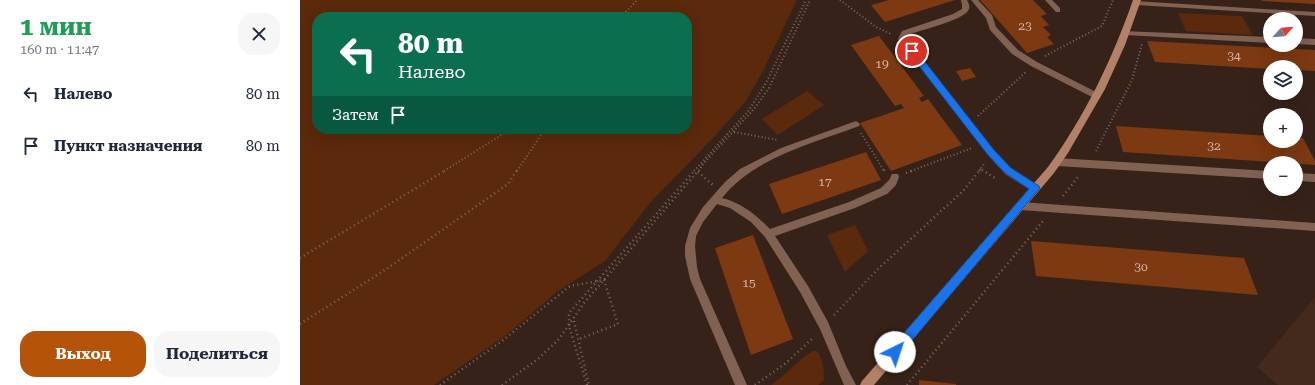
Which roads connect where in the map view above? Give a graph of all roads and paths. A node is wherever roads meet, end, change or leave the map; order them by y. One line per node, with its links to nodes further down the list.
1 (637, 0): 11 (path)
2 (806, 0): 40 (path)
3 (810, 0): 22 (path)
4 (840, 0): 14 (path)
5 (964, 0): 14 (lane)
6 (974, 0): 18 (lane)
7 (1048, 0): 10 (lane)
8 (1113, 0): 18 (path)
9 (1136, 1): 12 (lane); 13 (street)
10 (1058, 10)
11 (626, 12)
12 (1315, 14)
13 (1125, 33): 15 (lane); 19 (street)
14 (902, 39): 21 (lane)
15 (1263, 40)
16 (1303, 41): 17 (lane)
17 (1315, 42)
18 (1034, 64): 19 (lane); 21 (path)
19 (1096, 96): 28 (street)
20 (856, 124): 32 (path); 34 (lane)
21 (969, 125): 26 (lane)
22 (733, 132): 25 (path); 39 (path)
23 (503, 134): 38 (path)
24 (542, 134): 42 (path)
25 (780, 140)
26 (984, 144): 27 (lane); 32 (path)
27 (991, 153): 33 (lane); 44 (path)
28 (1057, 162): 29 (lane); 33 (street)
29 (1263, 175)
30 (1303, 177): 31 (lane)
31 (1315, 178)
32 (894, 180): 37 (lane)
33 (1035, 188): 35 (street)
34 (715, 200): 37 (lane); 49 (lane)
35 (1020, 206): 36 (lane); 52 (street)
36 (1315, 227)
37 (768, 234): 44 (lane)
38 (300, 258)
39 (604, 280): 40 (path); 41 (path); 45 (path)
40 (595, 282): 43 (path); 46 (path)
41 (574, 320): 43 (path); 45 (path)
42 (300, 324)
43 (569, 326): 47 (path); 48 (path)
44 (824, 326): 50 (path); 51 (lane)
45 (579, 339): 48 (path)
46 (440, 385)
47 (502, 385)
48 (588, 385)
49 (741, 385)
50 (754, 385)
51 (850, 385)
52 (866, 385)

